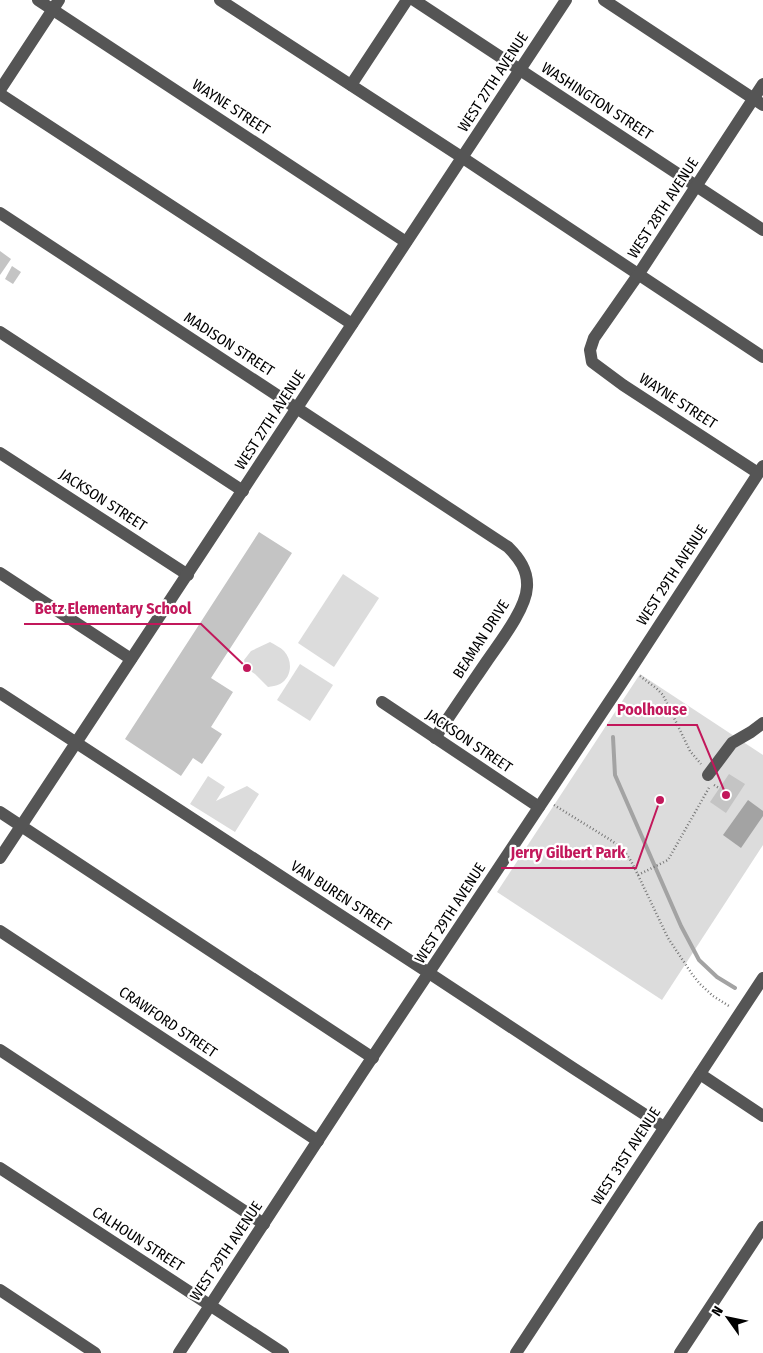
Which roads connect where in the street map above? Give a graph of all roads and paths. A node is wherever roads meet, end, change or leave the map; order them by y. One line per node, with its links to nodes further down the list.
1 (38, 0): 7 (street, WAYNE STREET)
2 (220, 0): 10 (street)
3 (407, 0): 10 (street)
4 (414, 0): 8 (street, WASHINGTON STREET)
5 (566, 0): 8 (street, WEST 27TH AVENUE)
6 (604, 0): 12 (street)
7 (56, 5): 11 (street); 17 (street, WAYNE STREET)
8 (520, 70): 13 (street, WEST 27TH AVENUE); 14 (street, WASHINGTON STREET)
9 (763, 84): 12 (street, WEST 28TH AVENUE)
10 (351, 85): 13 (street)
11 (0, 92): 19 (street)
12 (758, 102): 14 (street, WEST 28TH AVENUE)
13 (463, 158): 17 (street, WEST 27TH AVENUE); 18 (street)
14 (696, 186): 16 (street, WASHINGTON STREET); 18 (street, WEST 28TH AVENUE)
15 (0, 213): 23 (street, MADISON STREET)
16 (763, 230)
17 (406, 242): 19 (street, WEST 27TH AVENUE)
18 (638, 275): 21 (street, WEST 28TH AVENUE); 22 (street)
19 (352, 324): 23 (street, WEST 27TH AVENUE)
20 (0, 332): 26 (street)
21 (590, 350): 25 (street, WAYNE STREET)
22 (763, 357)
23 (298, 408): 26 (street, WEST 27TH AVENUE); 27 (street, MADISON STREET)
24 (0, 452): 29 (street, JACKSON STREET)
25 (761, 469): 39 (street, WEST 29TH AVENUE)
26 (243, 491): 29 (street, WEST 27TH AVENUE)
27 (465, 518): 35 (street, BEAMAN DRIVE)
28 (0, 573): 30 (street)
29 (188, 575): 30 (street, WEST 27TH AVENUE)
30 (131, 659): 36 (street, WEST 27TH AVENUE)
31 (637, 674): 37 (path)
32 (0, 693): 36 (street, VAN BUREN STREET)
33 (382, 702): 35 (street, JACKSON STREET)
34 (763, 723): 37 (street)
35 (435, 738): 39 (street, JACKSON STREET)
36 (76, 743): 41 (street, WEST 27TH AVENUE); 45 (street, VAN BUREN STREET)
37 (708, 775)
38 (704, 796): 43 (path)
39 (542, 803): 43 (path); 45 (street, WEST 29TH AVENUE)
40 (0, 812): 41 (street)
41 (21, 826): 42 (street, WEST 27TH AVENUE); 49 (street)
42 (0, 858)
43 (640, 874): 47 (path)
44 (0, 931): 53 (street, CRAWFORD STREET)
45 (429, 973): 49 (street, WEST 29TH AVENUE); 52 (street, VAN BUREN STREET)
46 (763, 978): 50 (street, WEST 31ST AVENUE)
47 (729, 1006)
48 (0, 1050): 55 (street)
49 (373, 1058): 53 (street, WEST 29TH AVENUE)
50 (700, 1074): 51 (street); 52 (street, WEST 31ST AVENUE)
51 (763, 1116)
52 (664, 1127): 62 (street, WEST 31ST AVENUE)
53 (318, 1141): 55 (street, WEST 29TH AVENUE)
54 (0, 1168): 58 (street, CALHOUN STREET)
55 (264, 1224): 58 (street, WEST 29TH AVENUE)
56 (763, 1227): 63 (street)
57 (0, 1290): 59 (street)
58 (210, 1305): 60 (street, WEST 29TH AVENUE); 61 (street, CALHOUN STREET)
59 (95, 1353)
60 (179, 1353)
61 (282, 1353)
62 (516, 1353)
63 (680, 1353)

